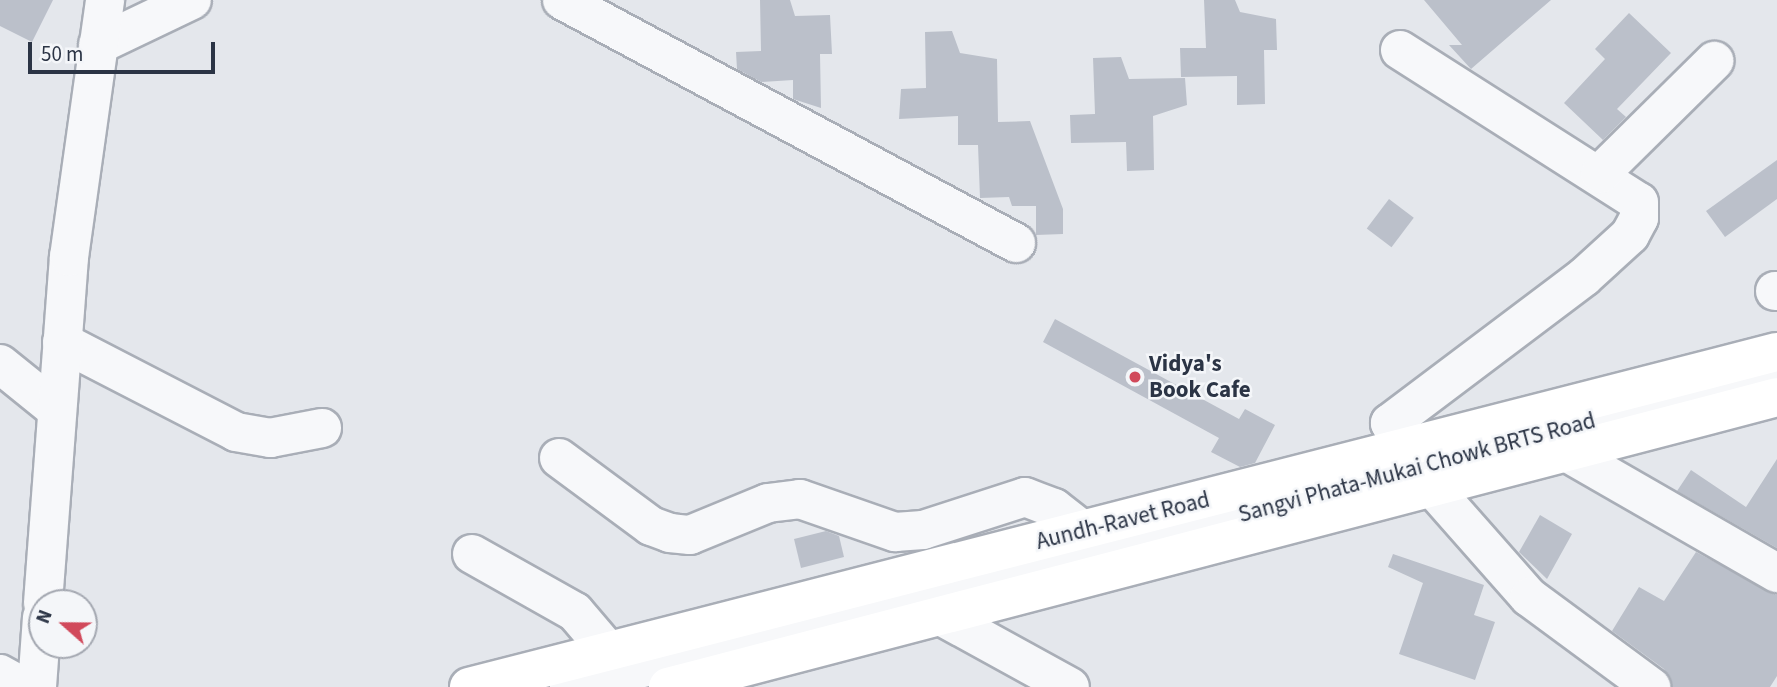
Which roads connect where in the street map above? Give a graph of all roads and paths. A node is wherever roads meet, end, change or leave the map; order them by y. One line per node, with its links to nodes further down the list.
1 (105, 0): 4 (street)
2 (192, 0): 4 (street)
3 (562, 0): 8 (street)
4 (98, 44): 9 (street)
5 (1400, 50): 7 (street)
6 (1714, 61): 7 (street)
7 (1600, 174): 18 (street)
8 (1016, 243)
9 (62, 342): 14 (street); 15 (street)
10 (1777, 352): 18 (main road, Aundh-Ravet Road)
11 (0, 364): 14 (street)
12 (1777, 374): 18 (street, Sangvi Phata-Mukai Chowk BRTS Road)
13 (1777, 397): 16 (main road, Aundh-Ravet Road)
14 (57, 410): 22 (street)
15 (322, 428)
16 (1568, 453): 18 (main road, Aundh-Ravet Road); 21 (street)
17 (559, 458): 19 (street)
18 (1417, 469): 19 (main road, Aundh-Ravet Road); 23 (main road, Aundh-Ravet Road); 30 (street, Sangvi Phata-Mukai Chowk BRTS Road); 33 (street)
19 (1083, 531): 24 (main road, Aundh-Ravet Road)
20 (472, 554): 24 (street)
21 (1777, 573)
22 (44, 589)
23 (941, 616): 31 (main road, Aundh-Ravet Road); 32 (street)
24 (609, 652): 29 (main road, Aundh-Ravet Road)
25 (39, 659): 28 (street)
26 (0, 674): 27 (street)
27 (23, 687)
28 (37, 687)
29 (469, 687)
30 (569, 687)
31 (668, 687)
32 (1070, 687)
33 (1651, 687)

